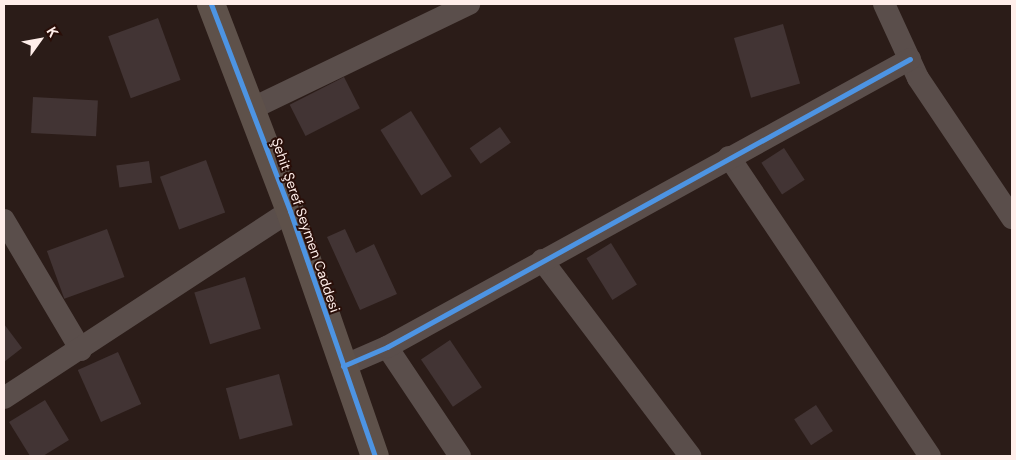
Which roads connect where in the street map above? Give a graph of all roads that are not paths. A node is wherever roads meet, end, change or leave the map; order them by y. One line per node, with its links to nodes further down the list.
1 (211, 4): 5 (street, Şehit Şeref Seymen Caddesi)
2 (469, 4): 5 (street)
3 (884, 4): 4 (street)
4 (910, 59): 6 (street); 8 (street)
5 (253, 108): 7 (street, Şehit Şeref Seymen Caddesi)
6 (729, 157): 10 (street); 18 (street)
7 (290, 212): 12 (street); 13 (street, Şehit Şeref Seymen Caddesi)
8 (1012, 218)
9 (4, 220): 12 (street)
10 (542, 260): 11 (street); 17 (street)
11 (387, 347): 13 (street); 16 (street)
12 (81, 350): 14 (street)
13 (343, 366): 15 (street, Şehit Şeref Seymen Caddesi)
14 (4, 398)
15 (375, 456)
16 (460, 456)
17 (690, 456)
18 (930, 456)

